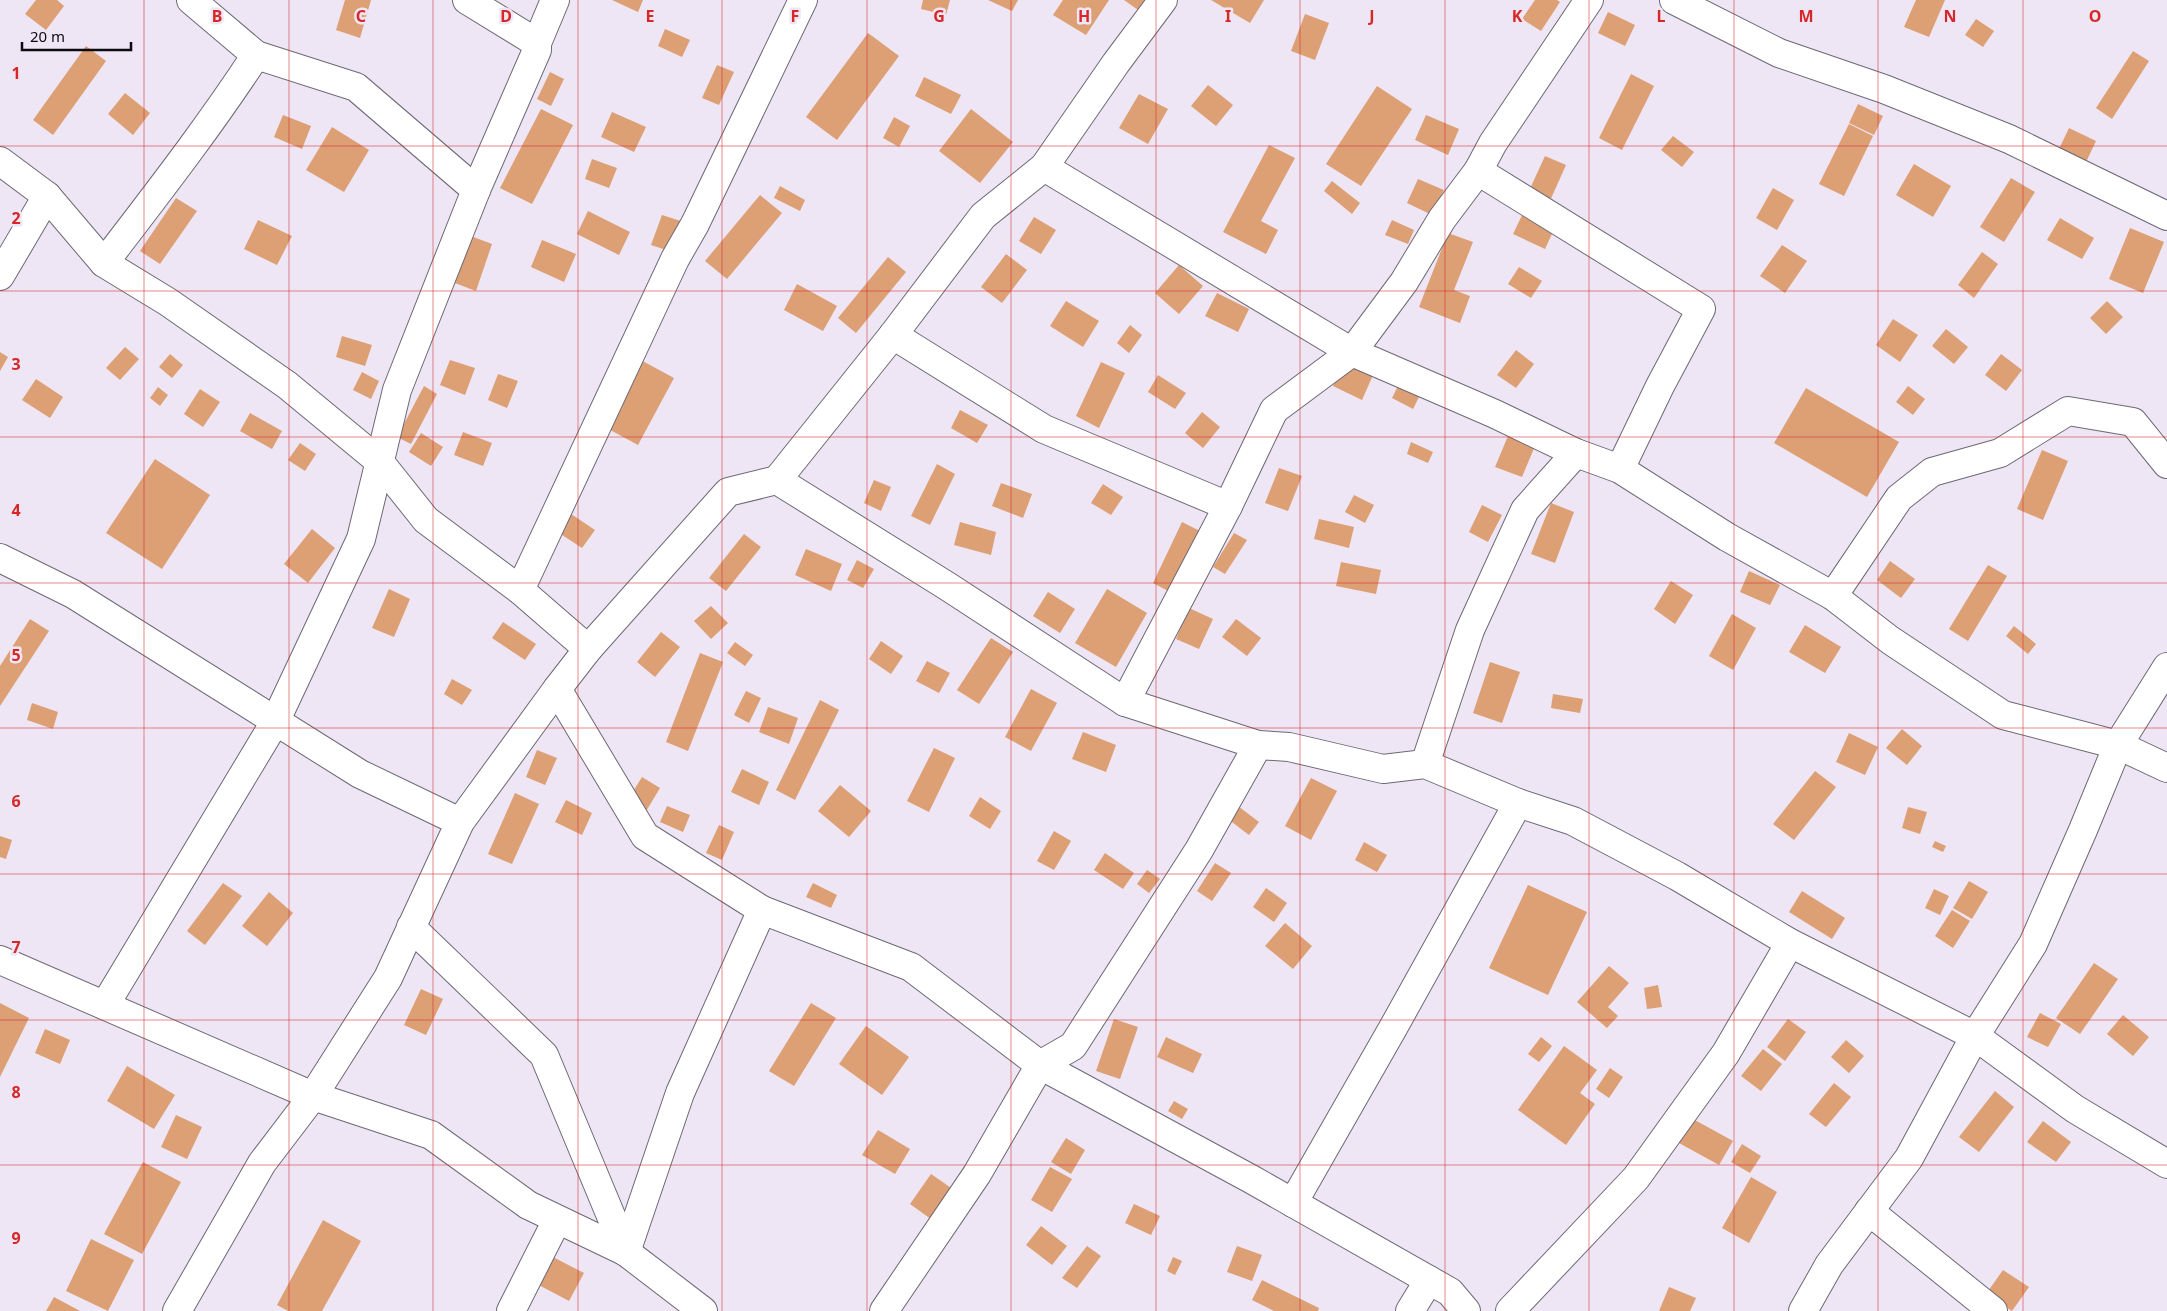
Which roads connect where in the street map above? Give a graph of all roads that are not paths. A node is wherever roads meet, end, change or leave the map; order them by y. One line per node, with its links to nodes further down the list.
1 (191, 0): 9 (street)
2 (467, 0): 8 (street)
3 (555, 0): 8 (street)
4 (803, 0): 27 (street)
5 (1163, 0): 11 (street)
6 (1589, 0): 12 (street)
7 (1674, 0): 15 (street)
8 (537, 43): 13 (street)
9 (256, 55): 13 (street); 16 (street)
10 (0, 161): 14 (street)
11 (1044, 168): 18 (street); 19 (street)
12 (1478, 171): 19 (street); 23 (street)
13 (476, 190): 21 (street)
14 (47, 196): 16 (street); 17 (street)
15 (2167, 216)
16 (104, 263): 21 (street)
17 (0, 276)
18 (893, 335): 24 (street); 25 (street)
19 (1352, 352): 20 (street); 25 (street)
20 (1576, 453): 23 (street); 36 (street)
21 (379, 461): 27 (street); 33 (street)
22 (2167, 464): 28 (street)
23 (1620, 469): 28 (street)
24 (777, 480): 29 (street); 32 (street)
25 (1228, 506): 32 (street)
26 (0, 558): 33 (street)
27 (520, 590): 29 (street)
28 (1833, 596): 34 (street)
29 (588, 649): 31 (street)
30 (2167, 666): 34 (street)
31 (557, 689): 39 (street); 40 (street)
32 (1126, 702): 35 (street)
33 (275, 722): 39 (street); 44 (street)
34 (2118, 744): 37 (street); 45 (street)
35 (1258, 745): 36 (street); 46 (street)
36 (1425, 764): 38 (street)
37 (2167, 768)
38 (1518, 803): 42 (street); 49 (street)
39 (460, 822): 41 (street)
40 (762, 910): 46 (street); 52 (street)
41 (412, 928): 47 (street); 52 (street)
42 (1790, 943): 45 (street); 60 (street)
43 (0, 960): 44 (street)
44 (104, 1005): 47 (street)
45 (1975, 1036): 48 (street); 50 (street)
46 (1040, 1065): 49 (street); 57 (street)
47 (313, 1096): 51 (street); 54 (street)
48 (2167, 1164)
49 (1293, 1203): 53 (street)
50 (1869, 1211): 61 (street); 62 (street)
51 (557, 1220): 52 (street); 55 (street)
52 (626, 1252): 56 (street)
53 (1429, 1280): 58 (street); 59 (street)
54 (177, 1311)
55 (510, 1311)
56 (703, 1311)
57 (884, 1311)
58 (1410, 1311)
59 (1466, 1311)
60 (1510, 1311)
61 (1803, 1311)
62 (1993, 1311)

